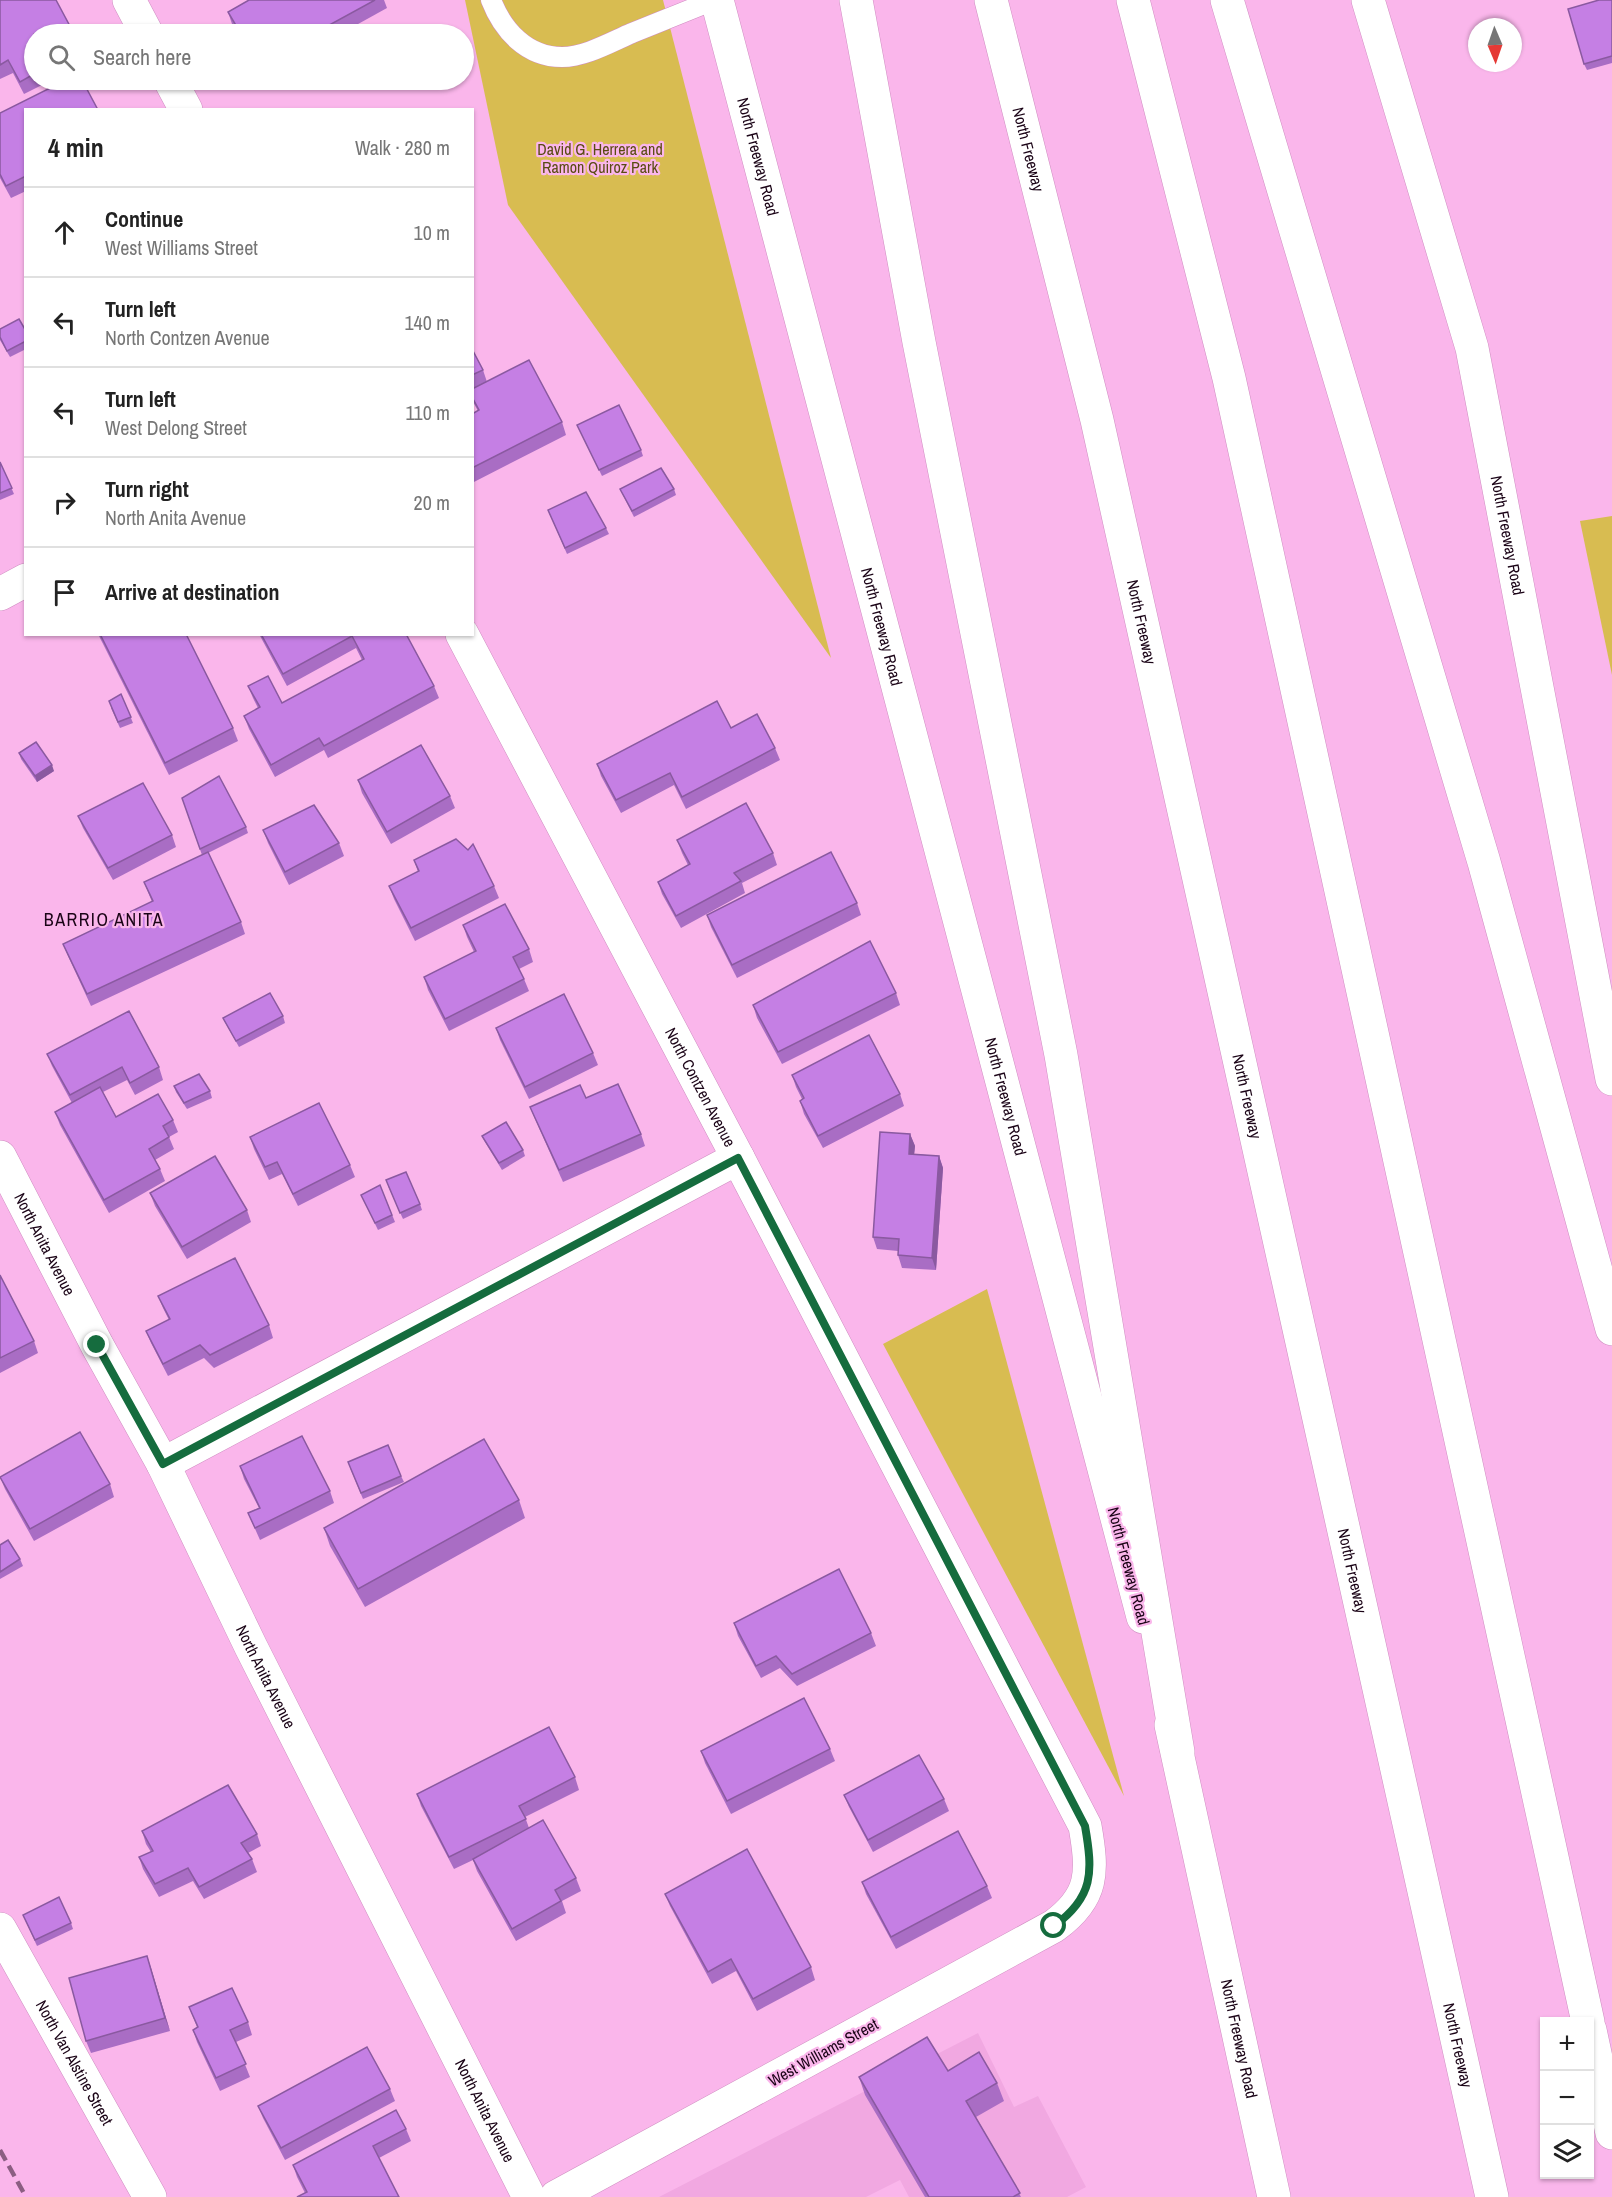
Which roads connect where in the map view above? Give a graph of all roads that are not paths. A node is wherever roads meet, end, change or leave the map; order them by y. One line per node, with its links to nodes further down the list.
1 (129, 0): 9 (main road)
2 (491, 0): 3 (lane)
3 (715, 0): 20 (main road, North Freeway Road)
4 (856, 0): 20 (main road)
5 (991, 0): 32 (main road, North Freeway)
6 (1133, 0): 23 (main road)
7 (1227, 0): 18 (main road)
8 (1368, 0): 15 (main road, North Freeway Road)
9 (142, 24)
10 (175, 90): 11 (main road)
11 (185, 108)
12 (24, 581): 13 (main road)
13 (0, 594)
14 (463, 636): 17 (main road, North Contzen Avenue)
15 (1612, 1079)
16 (0, 1157): 19 (main road, North Anita Avenue)
17 (738, 1158): 19 (main road); 21 (main road, North Contzen Avenue)
18 (1612, 1329)
19 (163, 1464): 28 (main road, North Anita Avenue)
20 (1178, 1752): 25 (main road, North Freeway Road)
21 (1082, 1898): 29 (main road, West Williams Street)
22 (0, 1929): 27 (main road, North Van Alstine Street)
23 (1587, 2017)
24 (1594, 2049): 26 (main road)
25 (1260, 2130): 30 (main road); 31 (main road, North Freeway Road)
26 (1612, 2133)
27 (150, 2197)
28 (529, 2197)
29 (556, 2197)
30 (1255, 2197)
31 (1274, 2197)
32 (1491, 2197)

